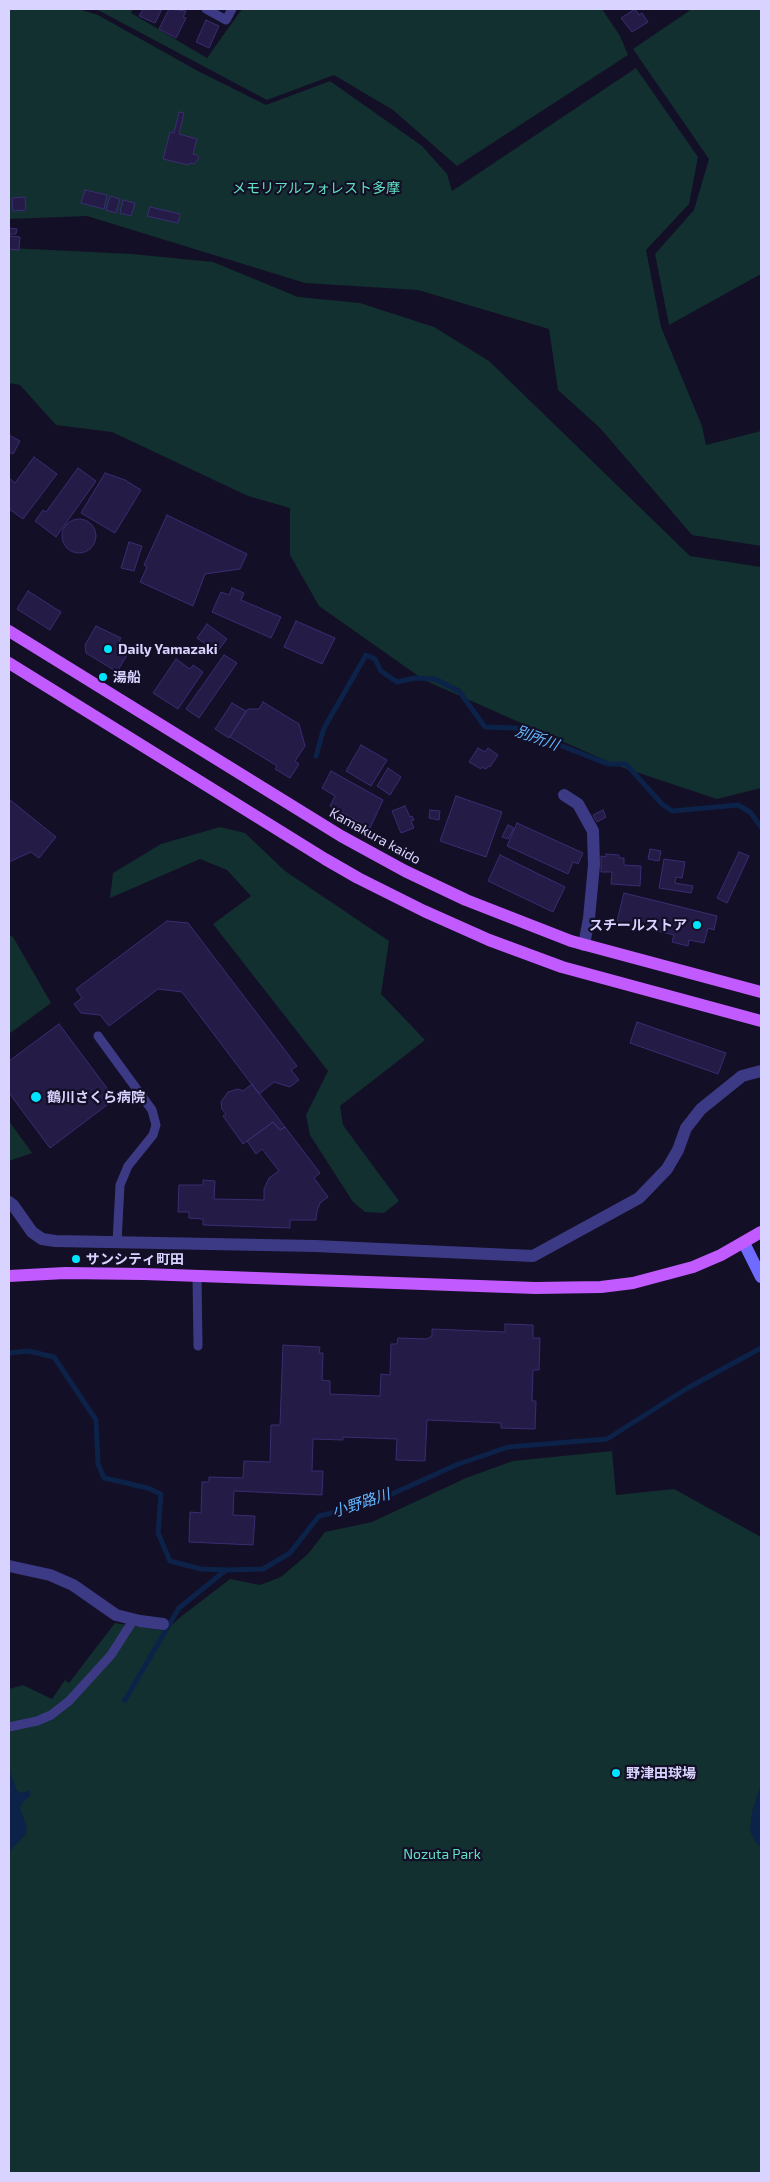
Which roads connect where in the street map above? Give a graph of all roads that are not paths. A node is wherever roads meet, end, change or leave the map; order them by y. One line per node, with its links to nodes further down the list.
1 (206, 9): 2 (lane)
2 (232, 9)
3 (9, 631): 6 (main road, Kamakura kaido)
4 (9, 663): 8 (main road)
5 (564, 796): 6 (street)
6 (584, 945): 7 (main road, Kamakura kaido)
7 (761, 992)
8 (761, 1021)
9 (98, 1036): 13 (lane)
10 (761, 1071): 13 (street)
11 (9, 1202): 13 (street)
12 (761, 1232): 14 (main road)
13 (117, 1242)
14 (744, 1243): 16 (main road); 17 (street)
15 (9, 1276): 16 (main road)
16 (197, 1276): 18 (lane)
17 (761, 1277)
18 (198, 1346)
19 (9, 1566): 20 (street)
20 (134, 1620): 21 (street); 22 (lane)
21 (163, 1624)
22 (9, 1727)

